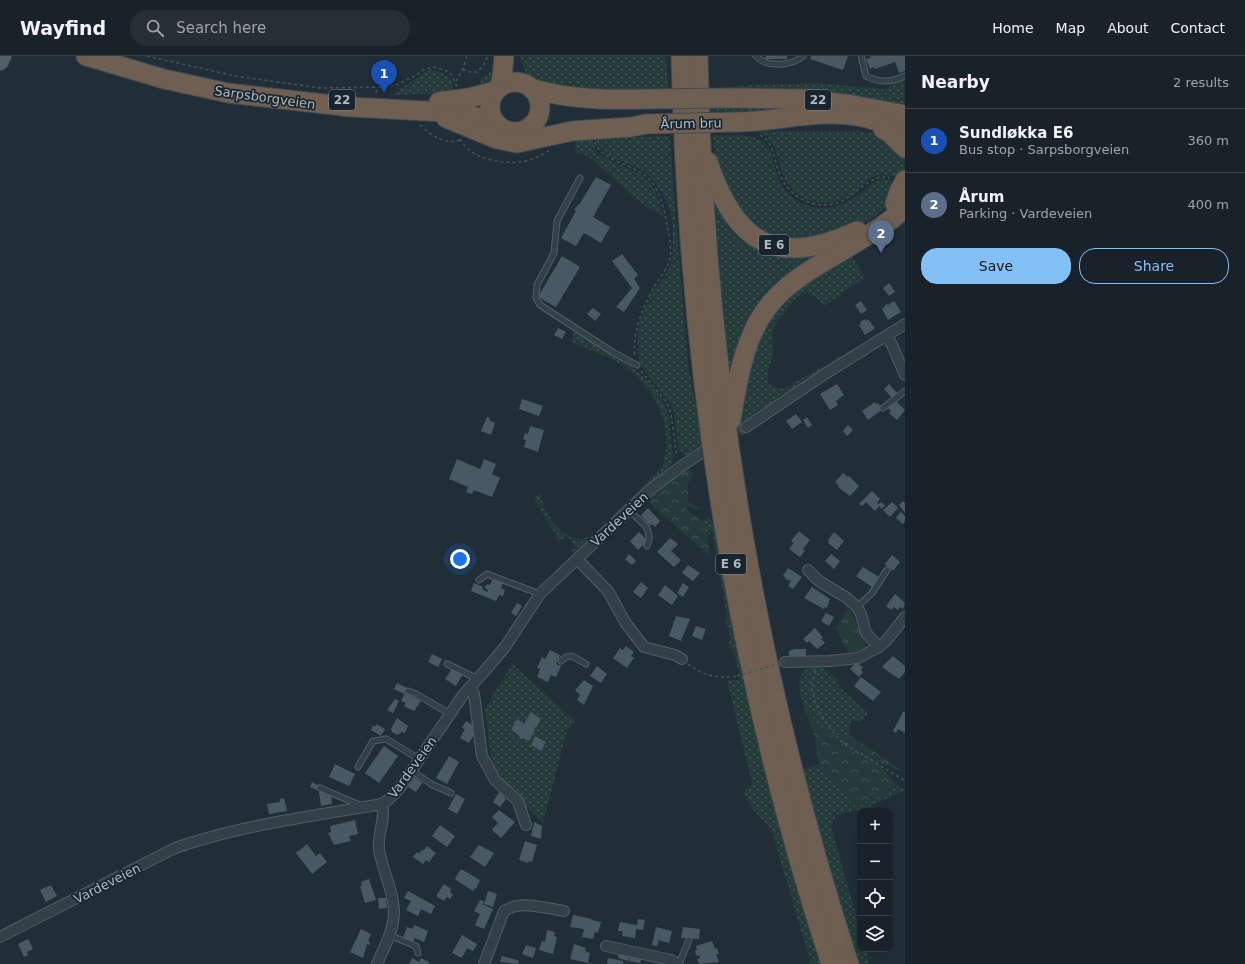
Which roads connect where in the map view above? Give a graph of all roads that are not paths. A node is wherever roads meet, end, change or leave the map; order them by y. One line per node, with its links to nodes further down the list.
1 (3, 56): 12 (main road)
2 (86, 56): 17 (highway, Sarpsborgveien / 22)
3 (113, 56): 16 (highway, Sarpsborgveien / 22)
4 (504, 56): 16 (highway)
5 (514, 56): 14 (highway)
6 (672, 56): 15 (highway, E 6)
7 (681, 56): 15 (highway, E 6)
8 (698, 56): 24 (highway, E 6)
9 (756, 56): 10 (lane)
10 (803, 56)
11 (861, 56): 13 (lane)
12 (0, 62)
13 (905, 76)
14 (528, 86): 16 (highway, 22); 19 (highway, Årum bru / 22, bridge); 22 (highway)
15 (681, 86): 74 (highway, E 6)
16 (498, 89): 20 (highway)
17 (398, 110): 20 (highway, Sarpsborgveien / 22); 21 (highway, 22)
18 (854, 115): 21 (highway, Årum bru / 22, bridge); 23 (highway, 22); 25 (highway)
19 (905, 115)
20 (496, 123): 22 (highway, 22)
21 (646, 124): 22 (highway, 22)
22 (530, 127)
23 (905, 132)
24 (701, 142): 28 (highway, E 6); 36 (highway, E 6)
25 (905, 148)
26 (580, 178): 31 (lane)
27 (899, 179): 28 (highway, E 6)
28 (902, 202): 36 (highway, E 6)
29 (905, 324): 30 (street)
30 (886, 336): 32 (street); 35 (street)
31 (637, 365)
32 (905, 375)
33 (905, 391): 34 (lane)
34 (883, 408)
35 (746, 426)
36 (728, 441): 75 (highway, E 6)
37 (704, 452): 38 (street, Vardeveien)
38 (629, 510): 39 (lane); 40 (street, Vardeveien)
39 (647, 546)
40 (577, 559): 44 (street, Vardeveien); 48 (street)
41 (808, 570): 45 (street)
42 (887, 570): 45 (lane)
43 (479, 580): 44 (lane)
44 (540, 594): 53 (street, Vardeveien)
45 (857, 607): 47 (street)
46 (905, 617): 47 (street)
47 (879, 647): 50 (street)
48 (682, 659)
49 (561, 661): 52 (lane)
50 (785, 662)
51 (447, 664): 53 (lane)
52 (586, 664)
53 (478, 679): 54 (street, Vardeveien)
54 (470, 687): 56 (street, Vardeveien); 64 (street)
55 (408, 692): 56 (lane)
56 (450, 714): 57 (street, Vardeveien)
57 (419, 759): 58 (lane); 59 (street, Vardeveien)
58 (358, 768)
59 (411, 770): 61 (lane); 62 (street, Vardeveien)
60 (320, 788): 63 (lane)
61 (451, 793)
62 (382, 804): 63 (street, Vardeveien); 66 (street)
63 (364, 807): 67 (street, Vardeveien)
64 (526, 824)
65 (564, 911): 72 (street)
66 (389, 935): 70 (lane); 71 (street)
67 (0, 937)
68 (689, 940): 73 (lane)
69 (606, 946): 73 (street)
70 (418, 953)
71 (377, 964)
72 (484, 964)
73 (678, 964)
74 (831, 964)
75 (849, 964)

